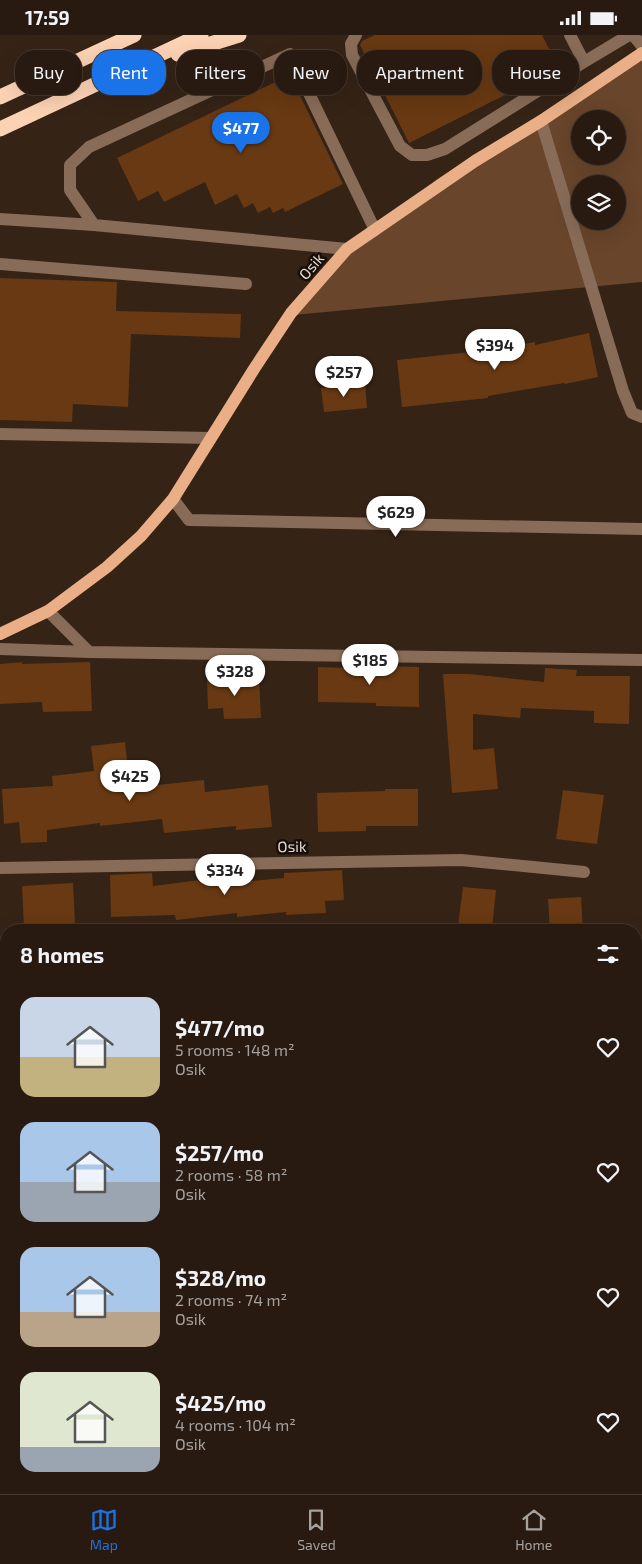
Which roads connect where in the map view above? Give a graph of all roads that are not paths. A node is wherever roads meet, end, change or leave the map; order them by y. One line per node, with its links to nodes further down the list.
1 (134, 35): 8 (highway)
2 (201, 35): 10 (highway)
3 (240, 35): 12 (highway)
4 (356, 35): 13 (street)
5 (570, 35): 13 (street)
6 (629, 35): 13 (street)
7 (634, 35): 9 (street)
8 (121, 39): 15 (highway)
9 (642, 46)
10 (166, 52)
11 (642, 53): 16 (main road, Osik)
12 (166, 58)
13 (584, 62)
14 (92, 86): 17 (highway)
15 (0, 97)
16 (541, 121): 20 (main road, Osik); 24 (street)
17 (0, 129)
18 (0, 219): 19 (street)
19 (94, 225): 20 (street); 21 (street)
20 (375, 230): 21 (main road, Osik)
21 (347, 249): 26 (main road, Osik)
22 (0, 264): 23 (street)
23 (246, 284)
24 (642, 417)
25 (0, 434): 26 (street)
26 (211, 438): 27 (main road, Osik)
27 (173, 499): 28 (street); 29 (main road, Osik)
28 (642, 529)
29 (48, 611): 30 (main road, Osik); 32 (street)
30 (0, 634)
31 (0, 649): 32 (street)
32 (89, 652): 33 (street)
33 (642, 660)
34 (0, 868): 35 (street, Osik)
35 (584, 872)

